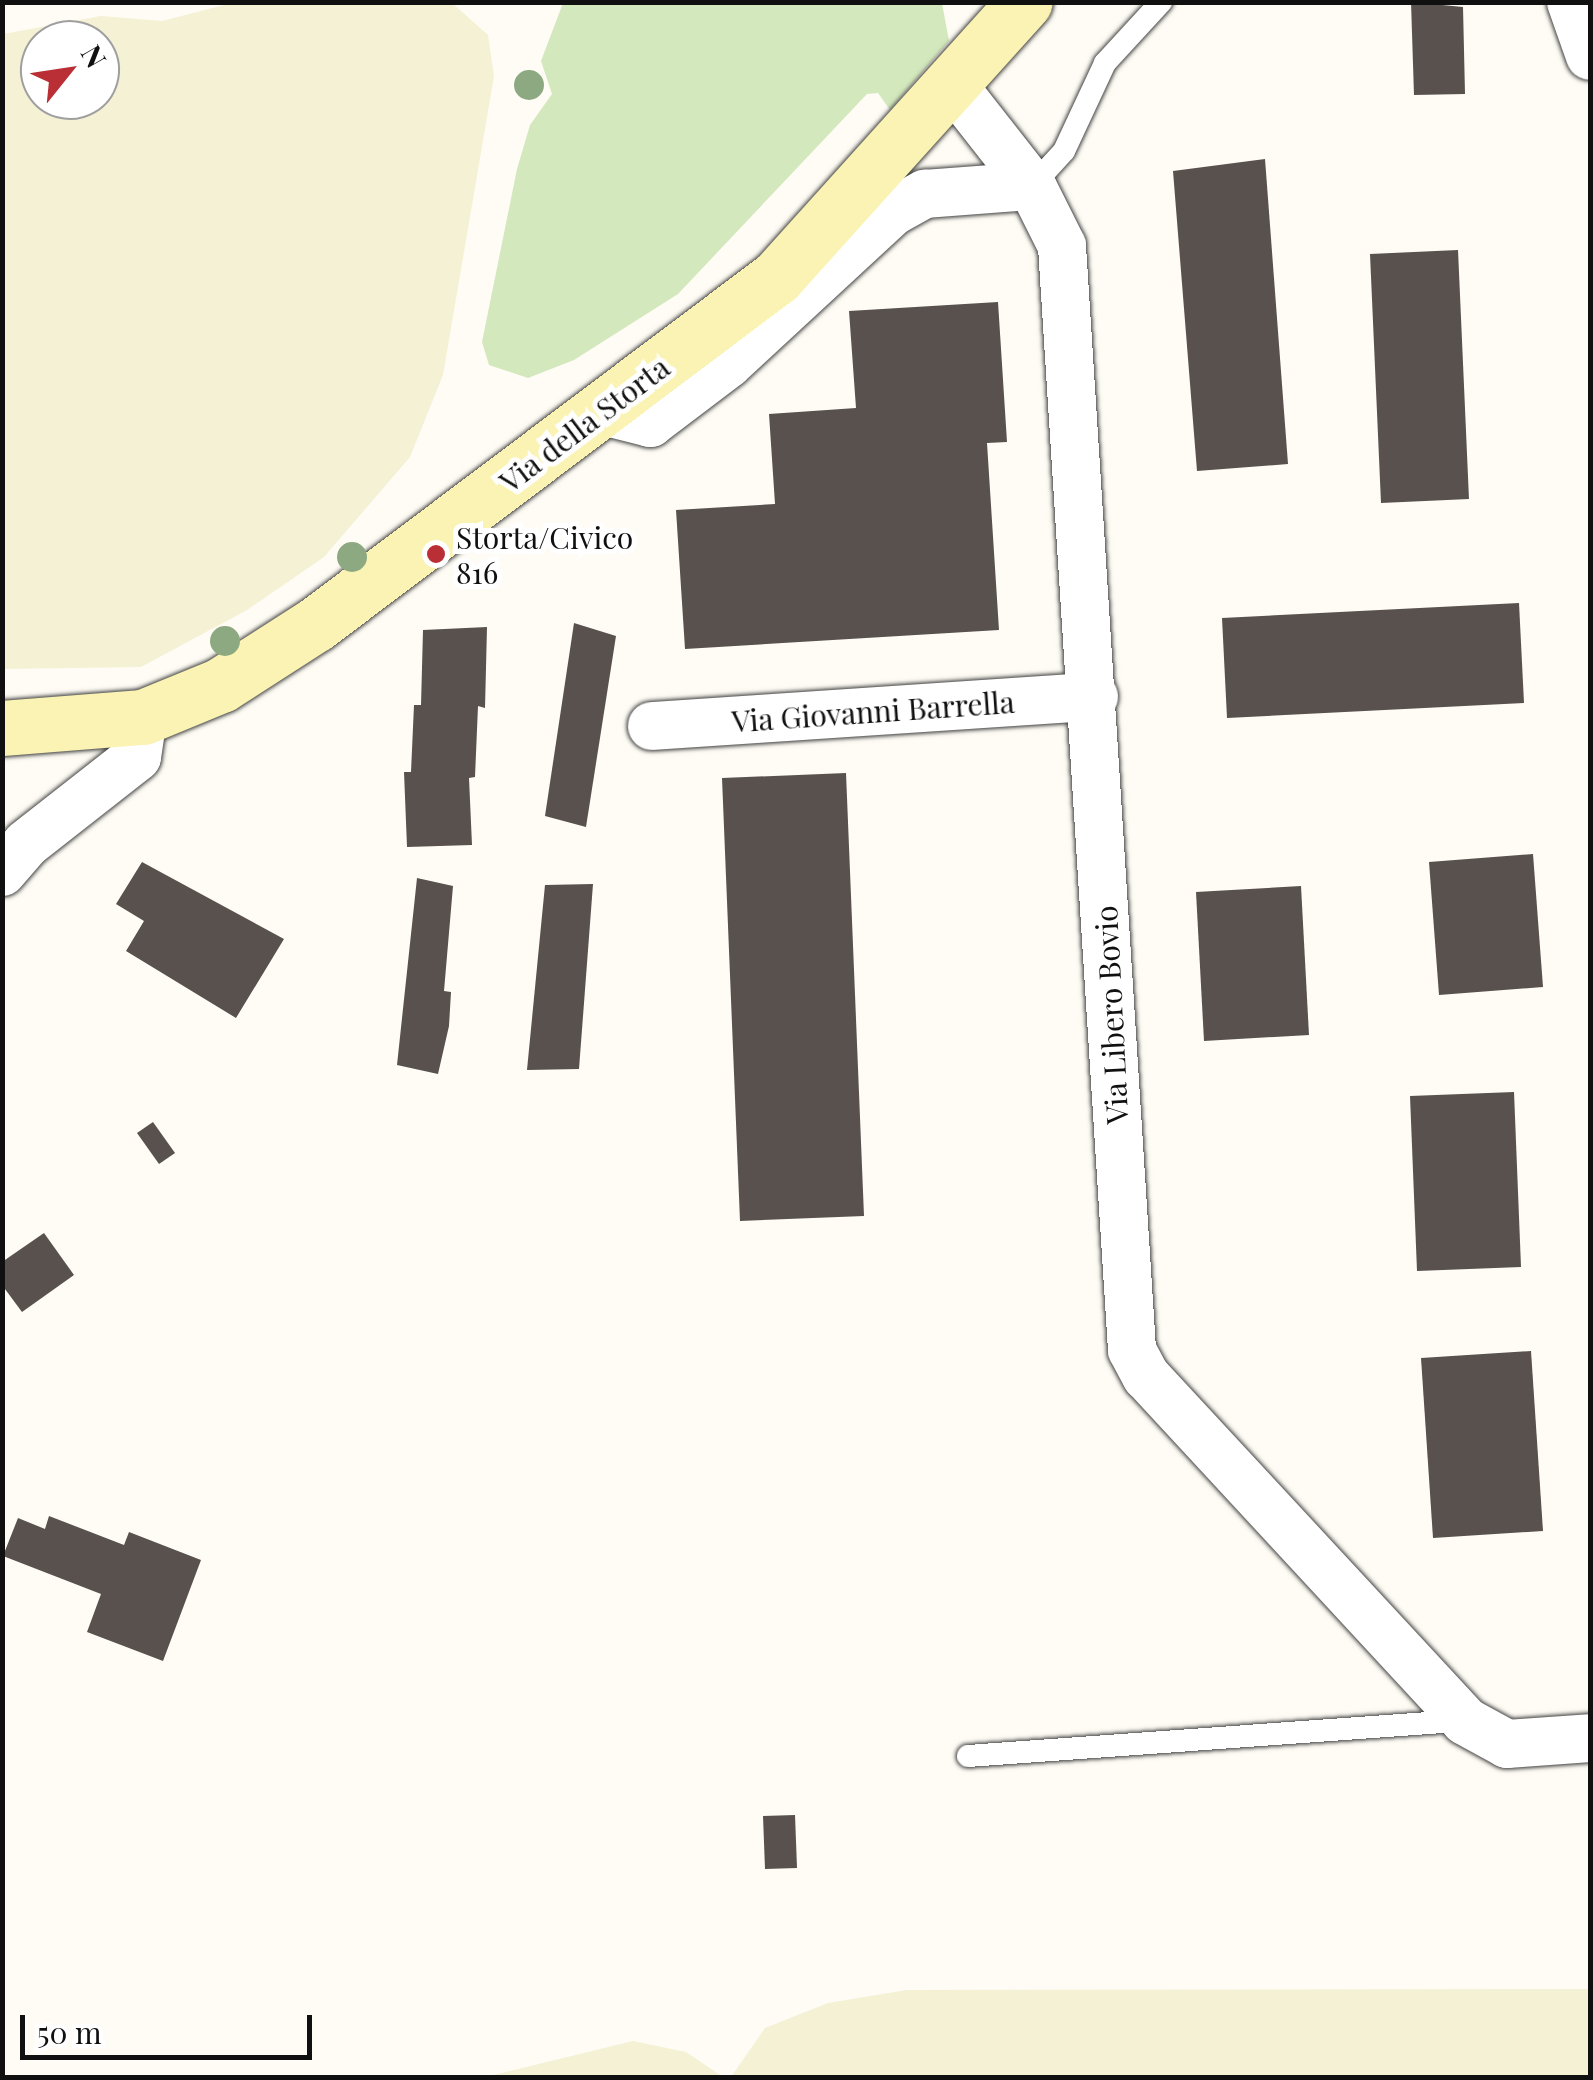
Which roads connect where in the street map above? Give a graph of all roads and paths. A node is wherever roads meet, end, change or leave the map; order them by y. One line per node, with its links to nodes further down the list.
1 (1025, 2): 5 (main road, Via della Storta)
2 (1161, 2): 6 (lane)
3 (1571, 2): 4 (street)
4 (1590, 56)
5 (952, 84): 6 (street, Via Libero Bovio); 7 (main road, Via della Storta)
6 (1032, 186): 7 (street); 8 (street, Via Libero Bovio)
7 (604, 411): 9 (main road, Via della Storta)
8 (1094, 697): 10 (street, Via Giovanni Barrella); 13 (street, Via Libero Bovio)
9 (143, 717): 11 (main road, Via della Storta); 12 (street)
10 (652, 726)
11 (2, 728)
12 (2, 872)
13 (1465, 1721): 14 (street, Via Libero Bovio); 15 (lane)
14 (1590, 1738)
15 (968, 1756)

